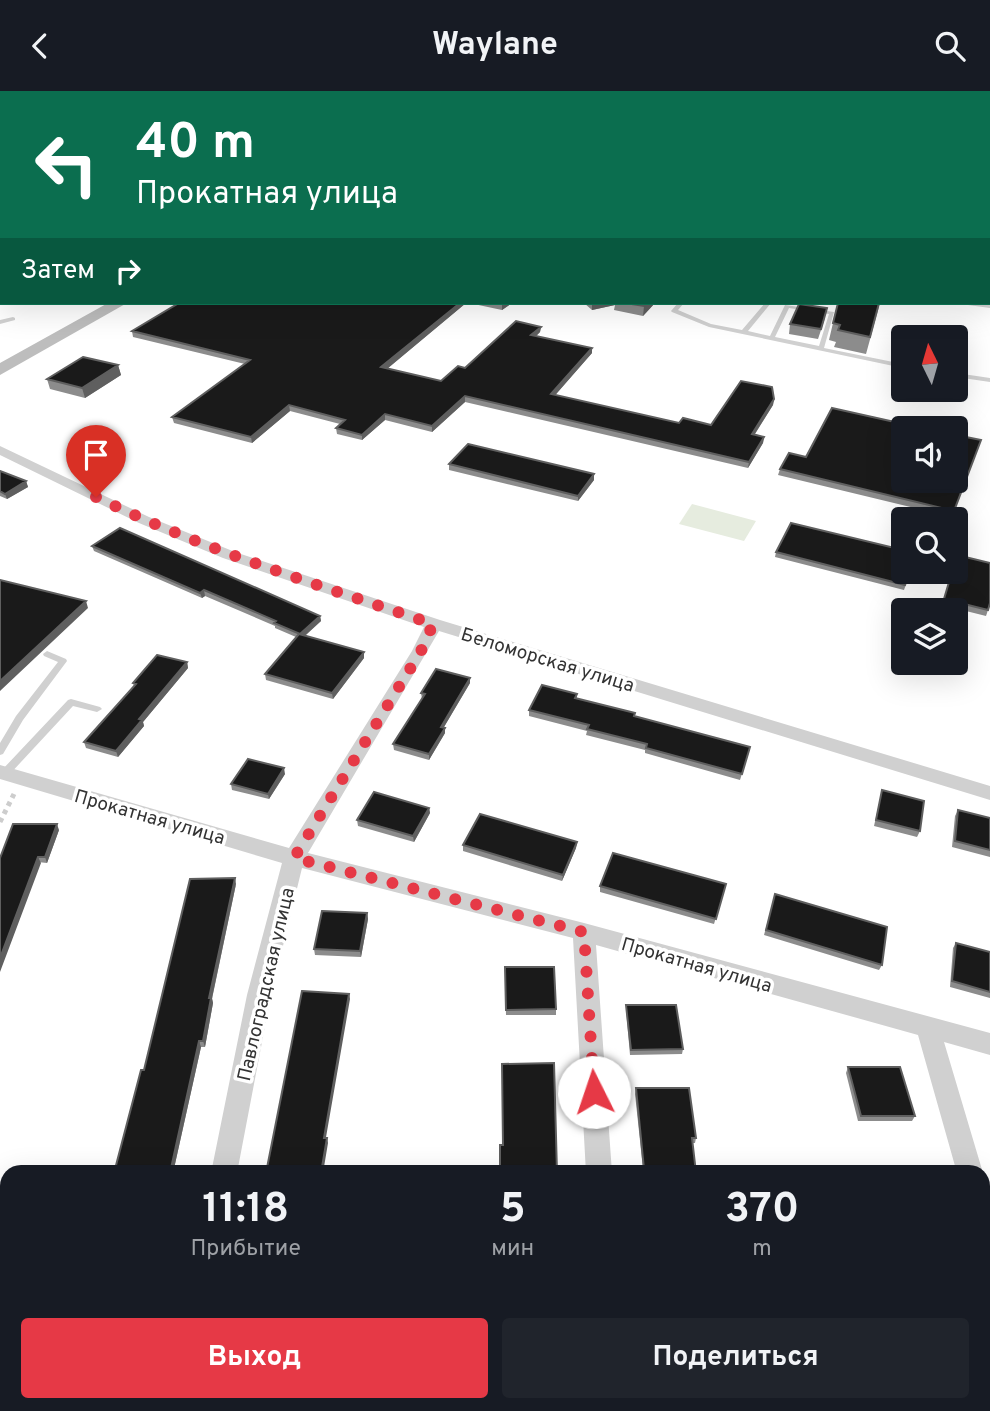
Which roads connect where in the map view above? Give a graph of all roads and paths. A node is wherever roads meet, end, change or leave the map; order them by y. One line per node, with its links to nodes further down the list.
1 (115, 305): 10 (street)
2 (679, 305): 6 (lane)
3 (766, 305): 6 (lane)
4 (13, 319): 5 (lane)
5 (0, 323)
6 (744, 332): 7 (lane)
7 (772, 338): 8 (lane); 8 (lane)
8 (821, 349): 9 (lane)
9 (891, 364)
10 (0, 370)
11 (968, 377): 12 (lane)
12 (990, 380)
13 (0, 450): 14 (street, Беломорская улица)
14 (433, 624): 18 (street, Беломорская улица); 20 (street, Павлоградская улица)
15 (47, 654): 17 (lane)
16 (97, 709): 17 (lane)
17 (7, 769): 19 (path); 20 (street, Прокатная улица)
18 (990, 793)
19 (0, 822)
20 (294, 858): 21 (street, Прокатная улица); 24 (street, Павлоградская улица)
21 (584, 932): 22 (street, Прокатная улица); 25 (street)
22 (928, 1028): 23 (street, Прокатная улица); 26 (street)
23 (990, 1044)
24 (226, 1165)
25 (599, 1165)
26 (968, 1165)

